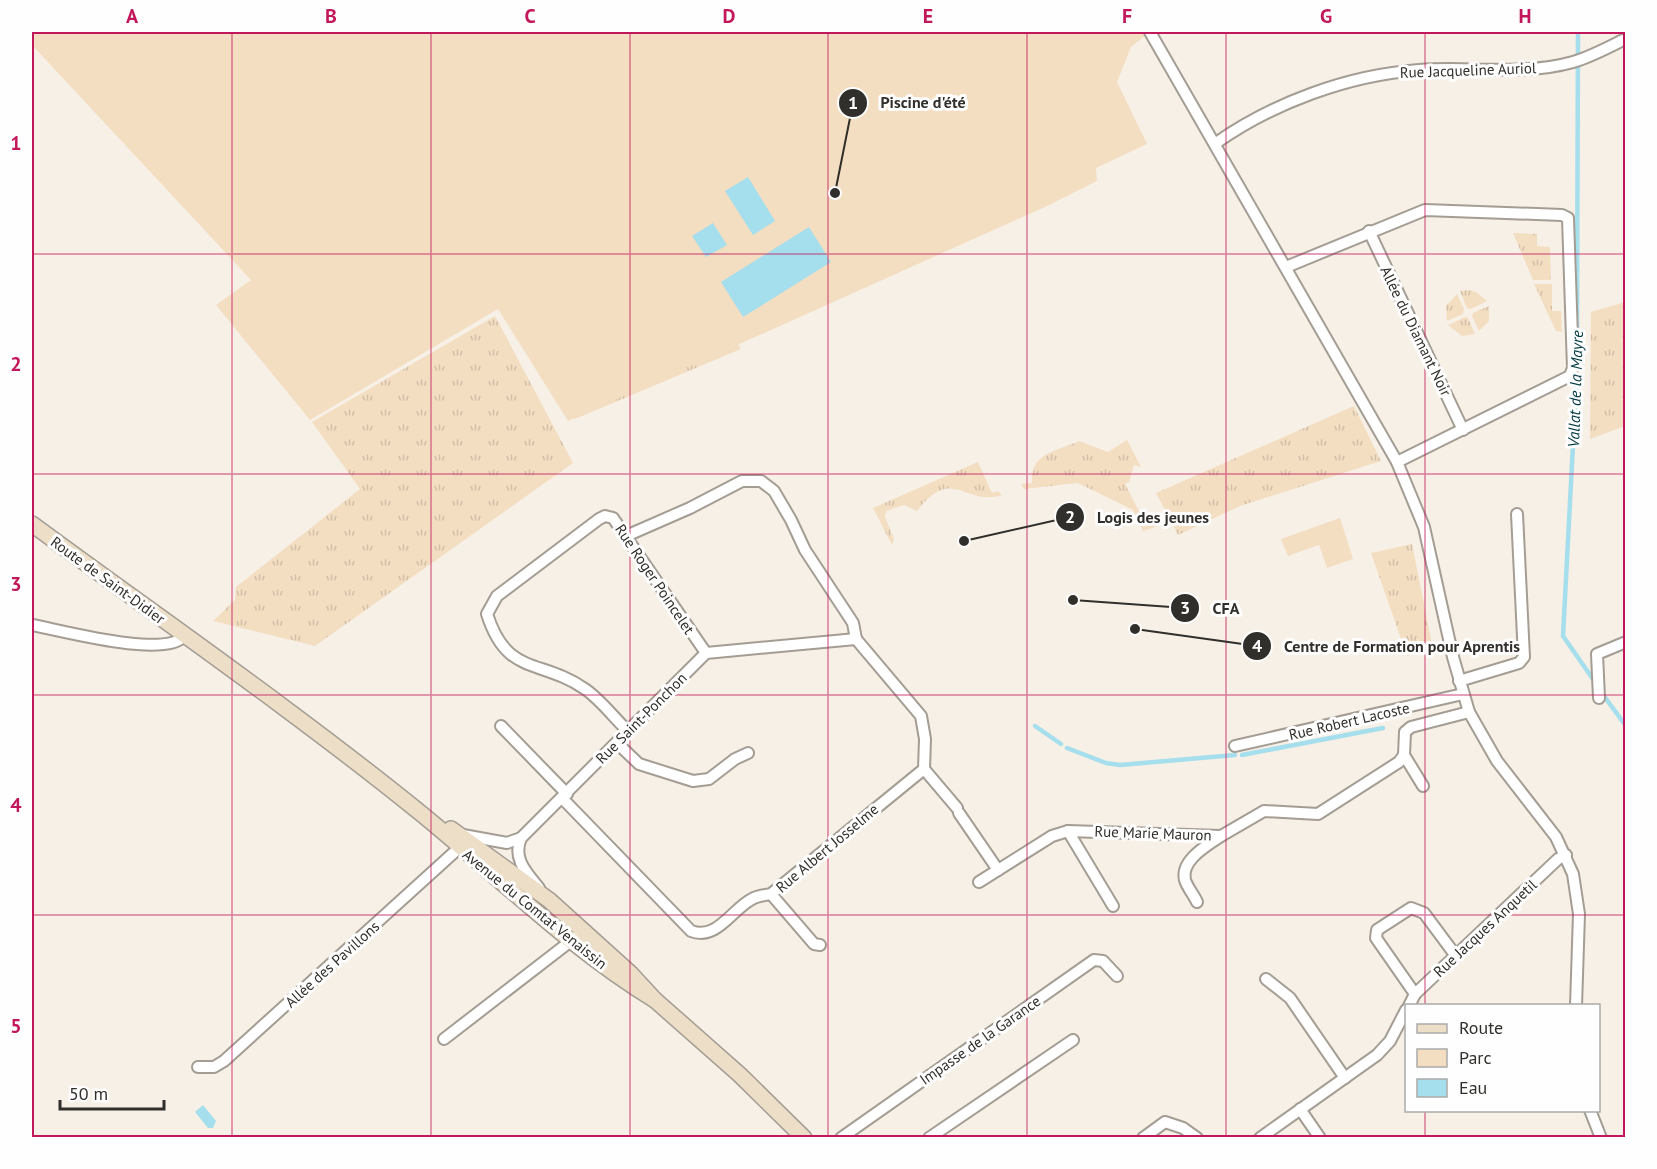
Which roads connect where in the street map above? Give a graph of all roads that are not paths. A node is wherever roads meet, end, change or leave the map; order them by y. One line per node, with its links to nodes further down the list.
1 (1150, 32): 3 (street)
2 (1622, 39): 3 (street, Rue Jacqueline Auriol)
3 (1216, 143): 5 (street)
4 (1369, 231): 5 (street); 6 (street, Allée du Diamant Noir); 6 (street)
5 (1286, 267): 7 (street)
6 (1463, 430): 7 (street)
7 (1397, 462): 16 (street)
8 (1517, 514): 16 (street)
9 (32, 524): 12 (main road, Route de Saint-Didier)
10 (626, 536): 13 (street); 15 (street, Rue Roger Poincelet); 21 (street, Rue Roger Poincelet)
11 (32, 625): 12 (street)
12 (184, 636): 32 (main road, Avenue du Comtat Venaissin)
13 (856, 639): 15 (street); 26 (street)
14 (1626, 642): 18 (street)
15 (705, 653): 21 (street, Rue Saint-Ponchon)
16 (1459, 681): 17 (street)
17 (1463, 694): 19 (street); 23 (street, Rue Robert Lacoste)
18 (1599, 698)
19 (1469, 712): 25 (street); 33 (street)
20 (501, 726): 28 (street, Rue Albert Josselme)
21 (628, 731): 22 (street, Rue Saint-Ponchon)
22 (617, 742): 24 (street); 28 (street, Rue Saint-Ponchon)
23 (1235, 746)
24 (748, 753)
25 (1404, 755): 27 (street); 30 (street, Rue Marie Mauron)
26 (924, 769): 35 (street); 38 (street, Rue Albert Josselme)
27 (1423, 786)
28 (564, 796): 31 (street, Rue Saint-Ponchon); 38 (street, Rue Albert Josselme)
29 (1068, 831): 30 (street, Rue Marie Mauron); 35 (street, Rue Marie Mauron); 41 (street)
30 (1221, 836): 40 (street)
31 (515, 842): 32 (street); 34 (street, Rue Saint-Ponchon); 39 (street)
32 (463, 845): 34 (main road, Avenue du Comtat Venaissin); 34 (street); 37 (main road, Avenue du Comtat Venaissin); 53 (street, Allée des Pavillons)
33 (1566, 855): 44 (street, Rue Jacques Anquetil); 49 (street)
34 (498, 861): 37 (street); 39 (main road, Avenue du Comtat Venaissin)
35 (998, 870): 36 (street, Rue Marie Mauron)
36 (979, 882)
37 (515, 894): 42 (main road, Avenue du Comtat Venaissin)
38 (771, 894): 43 (street)
39 (549, 900): 42 (main road, Avenue du Comtat Venaissin)
40 (1197, 902)
41 (1113, 906)
42 (578, 935): 51 (street); 57 (main road, Avenue du Comtat Venaissin)
43 (820, 945)
44 (1456, 956): 47 (street, Rue Jacques Anquetil); 47 (street)
45 (1117, 976): 58 (street, Impasse de la Garance)
46 (1266, 979): 54 (street)
47 (1415, 994): 48 (street, Rue Jacques Anquetil)
48 (1410, 1004)
49 (1576, 1004)
50 (1405, 1013): 54 (street)
51 (444, 1039)
52 (1073, 1040): 59 (street)
53 (198, 1067)
54 (1345, 1078): 55 (street)
55 (1300, 1109): 62 (street); 63 (street)
56 (1591, 1112): 64 (street)
57 (804, 1137)
58 (841, 1137)
59 (928, 1137)
60 (1143, 1137): 61 (street)
61 (1197, 1137)
62 (1260, 1137)
63 (1320, 1137)
64 (1601, 1137)

